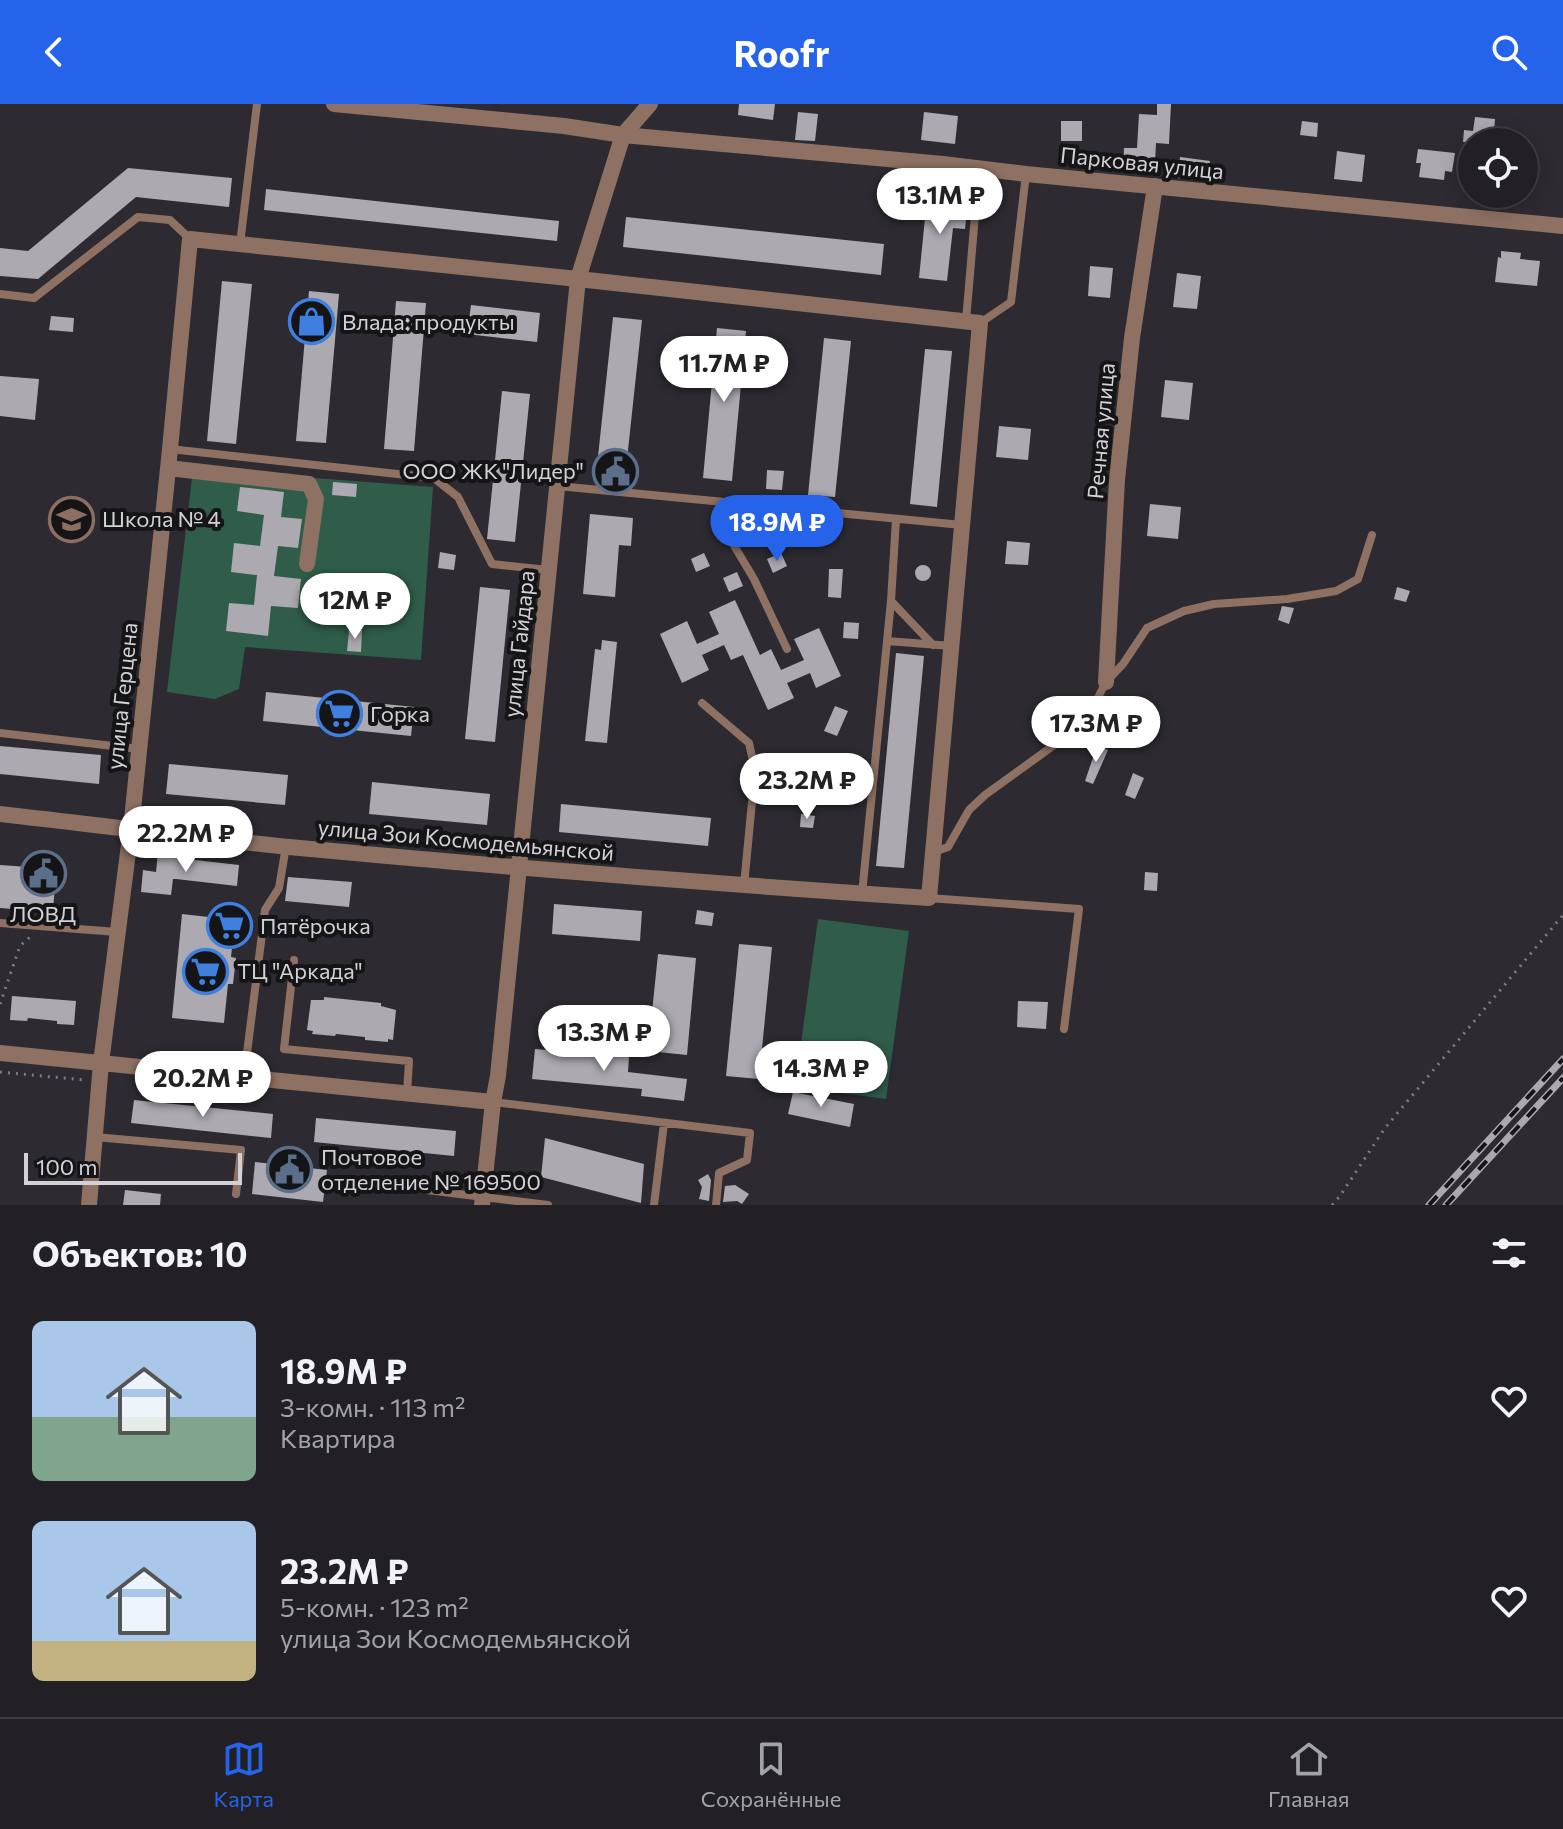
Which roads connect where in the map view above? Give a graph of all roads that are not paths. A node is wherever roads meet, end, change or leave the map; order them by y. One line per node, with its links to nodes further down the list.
1 (257, 104): 10 (lane)
2 (334, 104): 4 (street, Парковая улица)
3 (650, 104): 4 (street, улица Гайдара)
4 (623, 135): 5 (street, Парковая улица); 11 (street, улица Гайдара)
5 (979, 167): 6 (street, Парковая улица); 13 (lane)
6 (1026, 174): 7 (street, Парковая улица); 13 (lane)
7 (1155, 186): 8 (street, Парковая улица); 28 (street, Речная улица)
8 (1563, 226)
9 (190, 239): 10 (street); 12 (lane); 14 (street, улица Герцена)
10 (240, 244): 11 (street)
11 (578, 279): 13 (street); 16 (street, улица Гайдара)
12 (0, 294)
13 (973, 322): 19 (street)
14 (170, 449): 15 (street, улица Герцена); 22 (lane)
15 (168, 468): 21 (street); 31 (street, улица Герцена)
16 (558, 486): 17 (lane); 22 (street, улица Гайдара)
17 (728, 503): 18 (lane); 27 (lane)
18 (896, 519): 19 (lane); 23 (lane)
19 (962, 525): 26 (street)
20 (1372, 535): 28 (lane)
21 (307, 564)
22 (549, 570): 36 (street, улица Гайдара)
23 (891, 601): 24 (lane); 25 (lane)
24 (887, 641): 25 (lane); 38 (lane)
25 (933, 645): 26 (lane)
26 (952, 646): 35 (street)
27 (787, 649)
28 (1106, 682): 35 (lane)
29 (702, 703): 37 (lane)
30 (0, 733): 31 (lane)
31 (139, 749): 33 (street, улица Герцена)
32 (0, 814): 33 (street, улица Зои Космодемьянской)
33 (131, 829): 34 (street, улица Зои Космодемьянской); 41 (street, улица Герцена)
34 (286, 846): 36 (street, улица Зои Космодемьянской); 46 (lane)
35 (933, 852): 39 (street)
36 (518, 868): 37 (street, улица Зои Космодемьянской); 48 (street, улица Гайдара)
37 (743, 886): 38 (street, улица Зои Космодемьянской)
38 (862, 894): 39 (street, улица Зои Космодемьянской)
39 (929, 898): 43 (lane)
40 (0, 923): 41 (lane)
41 (118, 932): 45 (street, улица Герцена)
42 (294, 960): 47 (lane)
43 (1064, 1029)
44 (0, 1053): 45 (street)
45 (101, 1063): 46 (street); 50 (street, улица Герцена)
46 (244, 1077): 47 (street)
47 (407, 1094): 48 (street)
48 (493, 1102): 49 (lane); 53 (street, улица Гайдара)
49 (664, 1123): 56 (lane); 57 (lane)
50 (95, 1137): 52 (lane); 54 (street, улица Герцена)
51 (345, 1180): 53 (lane)
52 (236, 1194)
53 (482, 1201): 55 (lane)
54 (89, 1205)
55 (548, 1205)
56 (654, 1205)
57 (716, 1205)

